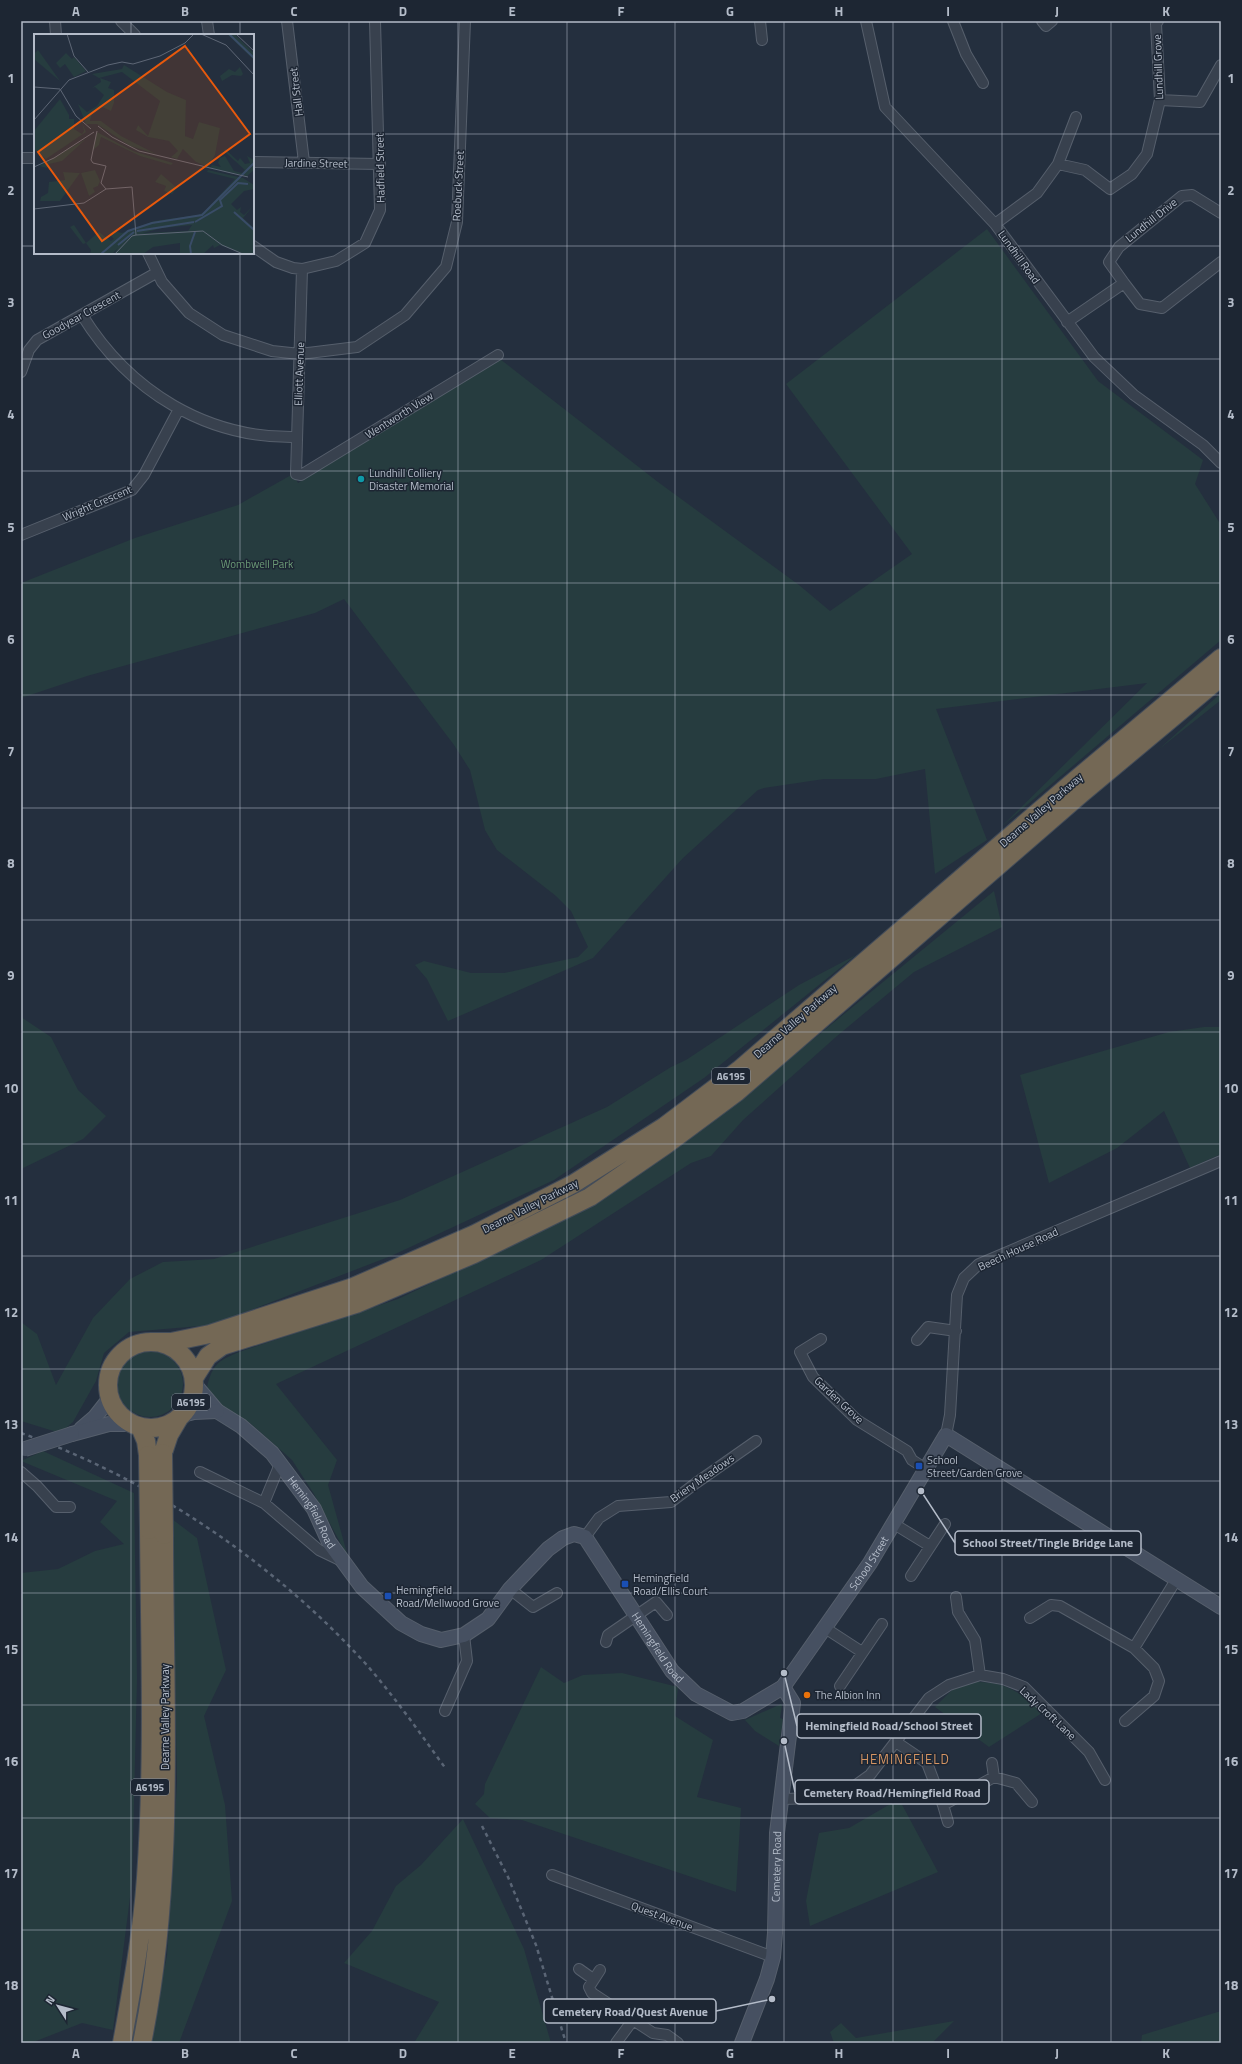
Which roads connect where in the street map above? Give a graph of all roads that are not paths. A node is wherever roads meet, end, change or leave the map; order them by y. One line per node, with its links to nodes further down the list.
1 (55, 21): 13 (street)
2 (121, 21): 14 (street)
3 (207, 21): 15 (street)
4 (287, 21): 24 (street, Hall Street)
5 (375, 21): 25 (street, Hadfield Street)
6 (465, 21): 37 (street, Roebuck Street)
7 (760, 21): 16 (street)
8 (866, 21): 28 (street, Lundhill Road)
9 (953, 21): 18 (street)
10 (1042, 21): 11 (street)
11 (1052, 21)
12 (1158, 21): 19 (street, Lundhill Grove)
13 (56, 34)
14 (134, 34)
15 (209, 34)
16 (762, 40)
17 (1221, 65): 19 (street)
18 (983, 83)
19 (1160, 100): 26 (street, Lundhill Grove)
20 (1076, 117): 26 (street)
21 (21, 158): 22 (street)
22 (34, 158)
23 (254, 162): 24 (street, Jardine Street)
24 (304, 162): 25 (street, Jardine Street)
25 (380, 164): 32 (street, Hadfield Street)
26 (1058, 164): 28 (street)
27 (1221, 213): 34 (street, Lundhill Drive)
28 (995, 224): 36 (street, Lundhill Road)
29 (254, 247): 32 (street)
30 (148, 254): 33 (street, Roebuck Street)
31 (1221, 262): 34 (street)
32 (302, 268): 37 (street, Elliott Avenue)
33 (156, 273): 35 (street, Goodyear Crescent); 37 (street, Roebuck Street)
34 (1124, 283): 36 (street)
35 (82, 315): 39 (street, Goodyear Crescent); 40 (street)
36 (1067, 322): 42 (street, Lundhill Road)
37 (300, 354): 41 (street, Elliott Avenue)
38 (498, 355): 43 (street, Wentworth View)
39 (21, 372)
40 (179, 410): 41 (street); 44 (street, Wright Crescent)
41 (297, 437): 43 (street, Elliott Avenue)
42 (1221, 462)
43 (301, 475)
44 (21, 535)
45 (1221, 658): 51 (highway, Dearne Valley Parkway / A6195)
46 (1221, 677): 52 (highway, Dearne Valley Parkway / A6195)
47 (1221, 1161): 48 (street, Beech House Road)
48 (956, 1331): 50 (street); 58 (street, Beech House Road)
49 (821, 1339): 63 (street, Garden Grove)
50 (917, 1340)
51 (153, 1342): 52 (highway, A6195); 53 (highway, A6195)
52 (194, 1381): 54 (street, Hemingfield Road); 55 (highway, A6195)
53 (110, 1398): 56 (highway, A6195); 57 (street)
54 (217, 1411): 55 (street); 62 (street, Hemingfield Road)
55 (181, 1417): 56 (highway, A6195); 61 (highway, Dearne Valley Parkway / A6195)
56 (136, 1426): 57 (street); 61 (highway, Dearne Valley Parkway / A6195)
57 (74, 1433): 60 (street, bridge)
58 (946, 1435): 63 (street, School Street); 75 (street)
59 (756, 1441): 71 (street, Briery Meadows)
60 (23, 1450)
61 (156, 1454): 70 (highway, Dearne Valley Parkway / A6195, bridge)
62 (280, 1464): 66 (street, Hemingfield Road); 73 (street, Hemingfield Road)
63 (926, 1469): 68 (street, School Street)
64 (21, 1472): 67 (street)
65 (200, 1472): 66 (street, Hemingfield Road)
66 (264, 1503): 73 (street, Hemingfield Road)
67 (70, 1507)
68 (894, 1524): 72 (street); 84 (street, School Street)
69 (945, 1524): 72 (street)
70 (156, 1532): 108 (highway, Dearne Valley Parkway / A6195); 109 (highway, Dearne Valley Parkway / A6195)
71 (585, 1537): 76 (street, Hemingfield Road); 80 (street, Hemingfield Road)
72 (930, 1546): 74 (street)
73 (342, 1562): 85 (street, Hemingfield Road)
74 (911, 1576)
75 (1176, 1580): 79 (street); 87 (street)
76 (510, 1589): 77 (street); 85 (street, Hemingfield Road)
77 (557, 1593)
78 (956, 1597): 89 (street)
79 (1221, 1607)
80 (637, 1615): 81 (street); 86 (street); 91 (street, Hemingfield Road)
81 (667, 1615)
82 (1030, 1618): 87 (street)
83 (882, 1624): 88 (street)
84 (825, 1628): 88 (street); 91 (street, School Street)
85 (464, 1635): 92 (street)
86 (606, 1642)
87 (1134, 1648): 93 (street)
88 (862, 1652): 90 (street)
89 (980, 1674): 94 (street, Lady Croft Lane); 97 (street, Lady Croft Lane)
90 (840, 1686)
91 (783, 1687): 98 (street, Cemetery Road)
92 (445, 1711)
93 (1125, 1721)
94 (896, 1742): 98 (street, Lady Croft Lane); 100 (street)
95 (992, 1763): 96 (street)
96 (994, 1777): 99 (street); 100 (street)
97 (1105, 1780)
98 (782, 1799): 103 (street, Cemetery Road)
99 (1032, 1802)
100 (943, 1805): 101 (street)
101 (948, 1822)
102 (552, 1875): 103 (street, Quest Avenue)
103 (773, 1957): 112 (street, Cemetery Road)
104 (579, 1969): 106 (street)
105 (600, 1970): 106 (street)
106 (593, 1979): 107 (street)
107 (633, 2020): 110 (street); 111 (street)
108 (122, 2043)
109 (142, 2043)
110 (616, 2043)
111 (678, 2043)
112 (742, 2043)

